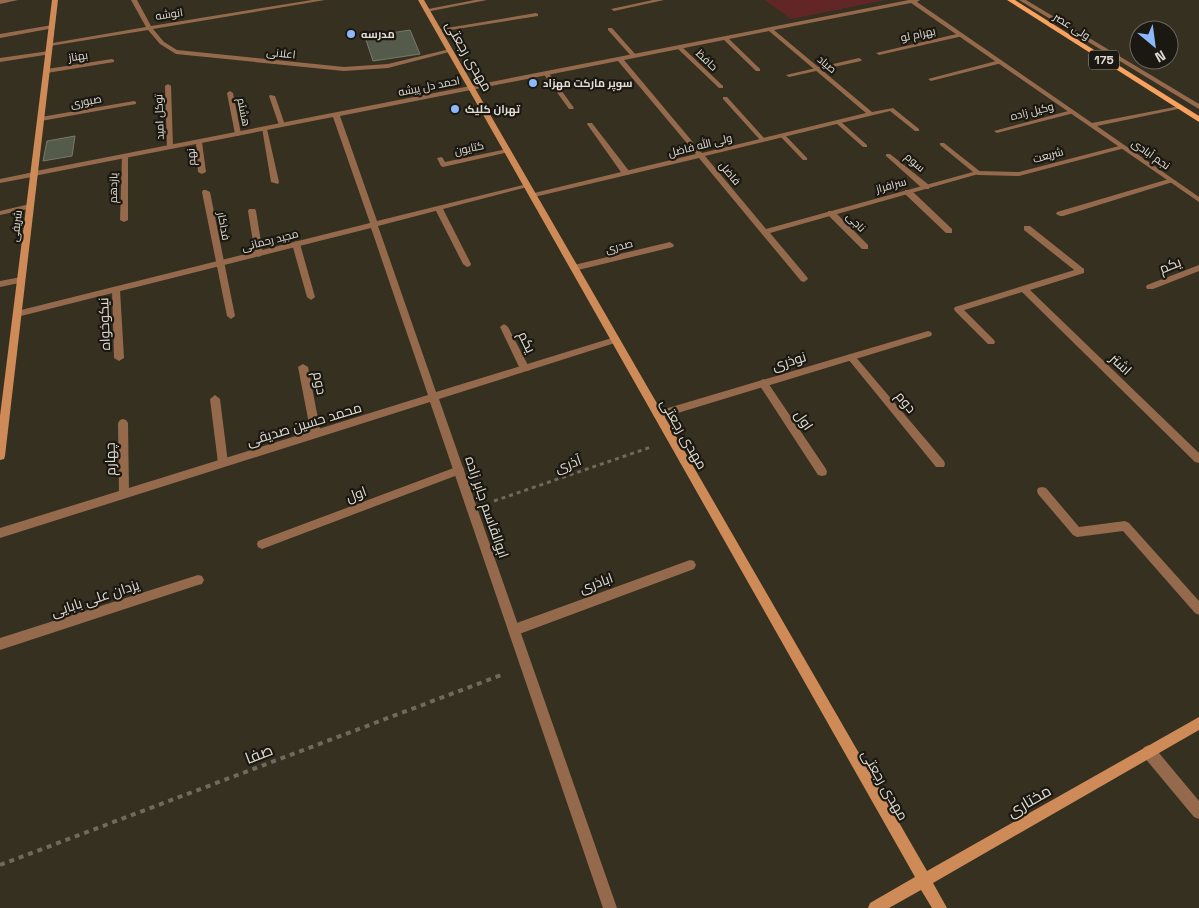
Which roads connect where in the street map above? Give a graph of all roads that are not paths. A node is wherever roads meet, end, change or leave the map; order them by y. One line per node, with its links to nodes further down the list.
1 (15, 0): 11 (street)
2 (55, 0): 15 (street, شریفی)
3 (134, 0): 16 (street, اعلانی)
4 (322, 0): 16 (street, انوشه)
5 (421, 0): 13 (street, مهدی رجعتی)
6 (484, 0): 13 (street)
7 (662, 0): 12 (street)
8 (914, 0): 18 (street, احمد دل پیشه); 20 (street, نجم آبادی)
9 (1010, 0): 47 (main road, ولی عصر / 175)
10 (1022, 0): 48 (street)
11 (0, 2)
12 (614, 9)
13 (426, 10): 19 (street, مهدی رجعتی)
14 (536, 15): 19 (street)
15 (52, 26): 21 (street); 23 (street, شریفی)
16 (149, 28): 23 (street, انوشه); 25 (street, اعلانی)
17 (610, 29): 28 (street)
18 (770, 29): 22 (street, احمد دل پیشه); 34 (street, صیاد)
19 (438, 30): 25 (street, مهدی رجعتی)
20 (961, 35): 27 (street, بهرام لو); 33 (street, نجم آبادی)
21 (0, 36)
22 (725, 38): 24 (street, احمد دل پیشه); 35 (street)
23 (50, 44): 26 (street, شریفی)
24 (679, 47): 28 (street, احمد دل پیشه); 41 (street, حافظ)
25 (450, 51): 42 (street, مهدی رجعتی)
26 (49, 53): 30 (street); 36 (street, شریفی)
27 (879, 53)
28 (634, 56): 29 (street, احمد دل پیشه)
29 (620, 59): 37 (street, احمد دل پیشه); 71 (street, فاضل)
30 (0, 60)
31 (112, 60): 36 (street, بهناز)
32 (860, 60): 34 (street)
33 (1000, 62): 39 (street); 50 (street, نجم آبادی)
34 (818, 69): 38 (street); 51 (street, صیاد)
35 (758, 70)
36 (47, 71): 53 (street, شریفی)
37 (546, 73): 42 (street, احمد دل پیشه); 49 (street)
38 (789, 75)
39 (931, 79)
40 (168, 86): 68 (street, توکل امید)
41 (721, 87)
42 (471, 88): 52 (street, احمد دل پیشه); 70 (street, مهدی رجعتی)
43 (230, 93): 62 (street, هشتم)
44 (272, 96): 57 (street)
45 (725, 98): 64 (street)
46 (134, 102): 53 (street, صبوری)
47 (1178, 107): 54 (main road, ولی عصر / 175); 58 (street, نجم آبادی)
48 (1199, 107)
49 (572, 108)
50 (1072, 112): 58 (street, نجم آبادی); 61 (street, وکیل زاده)
51 (871, 114): 55 (street, ولی الله فاضل); 60 (street, ولی الله فاضل)
52 (336, 115): 57 (street, احمد دل پیشه); 95 (street, ابوالقاسم جابر زاده)
53 (41, 119): 79 (street, شریفی)
54 (1199, 120)
55 (838, 122): 63 (street, ولی الله فاضل); 67 (street)
56 (590, 124): 77 (street)
57 (282, 125): 59 (street, احمد دل پیشه)
58 (1092, 125): 69 (street, نجم آبادی)
59 (264, 129): 62 (street, احمد دل پیشه); 82 (street)
60 (917, 130)
61 (997, 131)
62 (238, 134): 65 (street, احمد دل پیشه)
63 (782, 135): 64 (street, ولی الله فاضل); 75 (street)
64 (763, 140): 71 (street, ولی الله فاضل)
65 (200, 142): 68 (street, احمد دل پیشه); 76 (street, نهم)
66 (942, 144): 78 (street)
67 (865, 146)
68 (170, 147): 73 (street, احمد دل پیشه)
69 (1123, 147): 78 (street, شریعت); 81 (street, نجم آبادی)
70 (507, 151): 74 (street, کتایون); 84 (street, مهدی رجعتی)
71 (700, 155): 77 (street, ولی الله فاضل); 98 (street, فاضل)
72 (888, 155): 83 (street, سوم)
73 (125, 156): 79 (street, احمد دل پیشه); 94 (street, یازدهم)
74 (440, 158)
75 (805, 159)
76 (202, 172)
77 (626, 173): 84 (street, ولی الله فاضل)
78 (978, 173): 83 (street, سرافراز)
79 (34, 174): 80 (street, احمد دل پیشه); 88 (street, شریفی)
80 (0, 181)
81 (1172, 181): 87 (street, نجم آبادی); 93 (street)
82 (274, 182)
83 (926, 187): 86 (street, سرافراز)
84 (530, 191): 89 (street, مجید رحمانی); 105 (street, مهدی رجعتی)
85 (206, 192): 103 (street, فداکار)
86 (908, 192): 92 (street, سرافراز); 97 (street)
87 (1199, 200)
88 (30, 206): 91 (street); 108 (street, شریفی)
89 (439, 209): 95 (street, مجید رحمانی); 104 (street)
90 (252, 211): 102 (street)
91 (0, 213)
92 (831, 213): 98 (street, سرافراز); 101 (street, ناجی)
93 (1060, 214)
94 (124, 220)
95 (374, 225): 99 (street, مجید رحمانی); 126 (street, ابوالقاسم جابر زاده)
96 (1027, 228): 111 (street)
97 (949, 230)
98 (764, 232): 107 (street, فاضل)
99 (296, 244): 102 (street, مجید رحمانی); 113 (street)
100 (670, 245): 105 (street, صدری)
101 (864, 247)
102 (260, 254): 103 (street, مجید رحمانی)
103 (219, 264): 112 (street, مجید رحمانی); 115 (street, فداکار)
104 (466, 264)
105 (574, 268): 118 (street, مهدی رجعتی)
106 (1199, 268): 110 (street, یکم)
107 (804, 279)
108 (21, 280): 109 (street); 114 (street, شریفی)
109 (0, 284)
110 (1150, 287)
111 (1024, 289): 119 (street); 132 (street, اشتر)
112 (116, 290): 114 (street, مجید رحمانی); 121 (street, نیکوخواه)
113 (311, 297)
114 (17, 314): 125 (street, شریفی)
115 (231, 316)
116 (504, 327): 123 (street, یکم)
117 (928, 334): 120 (street, نوذری)
118 (615, 340): 123 (street, محمد حسین صدیقی); 128 (street, مهدی رجعتی)
119 (991, 342)
120 (851, 357): 124 (street, نوذری); 134 (street, دوم)
121 (119, 358)
122 (303, 367): 130 (street, دوم)
123 (525, 369): 126 (street, محمد حسین صدیقی)
124 (763, 383): 128 (street, نوذری); 136 (street, اول)
125 (4, 397): 131 (street, شریفی)
126 (434, 397): 130 (street, محمد حسین صدیقی); 135 (street, ابوالقاسم جابر زاده)
127 (215, 399): 133 (street)
128 (658, 415): 149 (street, مهدی رجعتی)
129 (123, 423): 138 (street, چهارم)
130 (316, 434): 133 (street, محمد حسین صدیقی)
131 (0, 456)
132 (1199, 459)
133 (223, 463): 138 (street, محمد حسین صدیقی)
134 (940, 464)
135 (459, 470): 140 (street, اول); 144 (street, ابوالقاسم جابر زاده)
136 (822, 472)
137 (1042, 491): 143 (street)
138 (124, 494): 139 (street, محمد حسین صدیقی)
139 (0, 532)
140 (262, 544)
141 (690, 565): 144 (street, اباذری)
142 (198, 580): 145 (street, یزدان علی بابایی)
143 (1199, 609)
144 (514, 630): 150 (street, ابوالقاسم جابر زاده)
145 (0, 644)
146 (1199, 722): 147 (street, مختاری)
147 (1149, 752): 148 (street); 149 (street, مختاری)
148 (1199, 812)
149 (924, 881): 151 (street, مختاری); 152 (street, مهدی رجعتی)
150 (610, 908)
151 (875, 908)
152 (940, 908)

